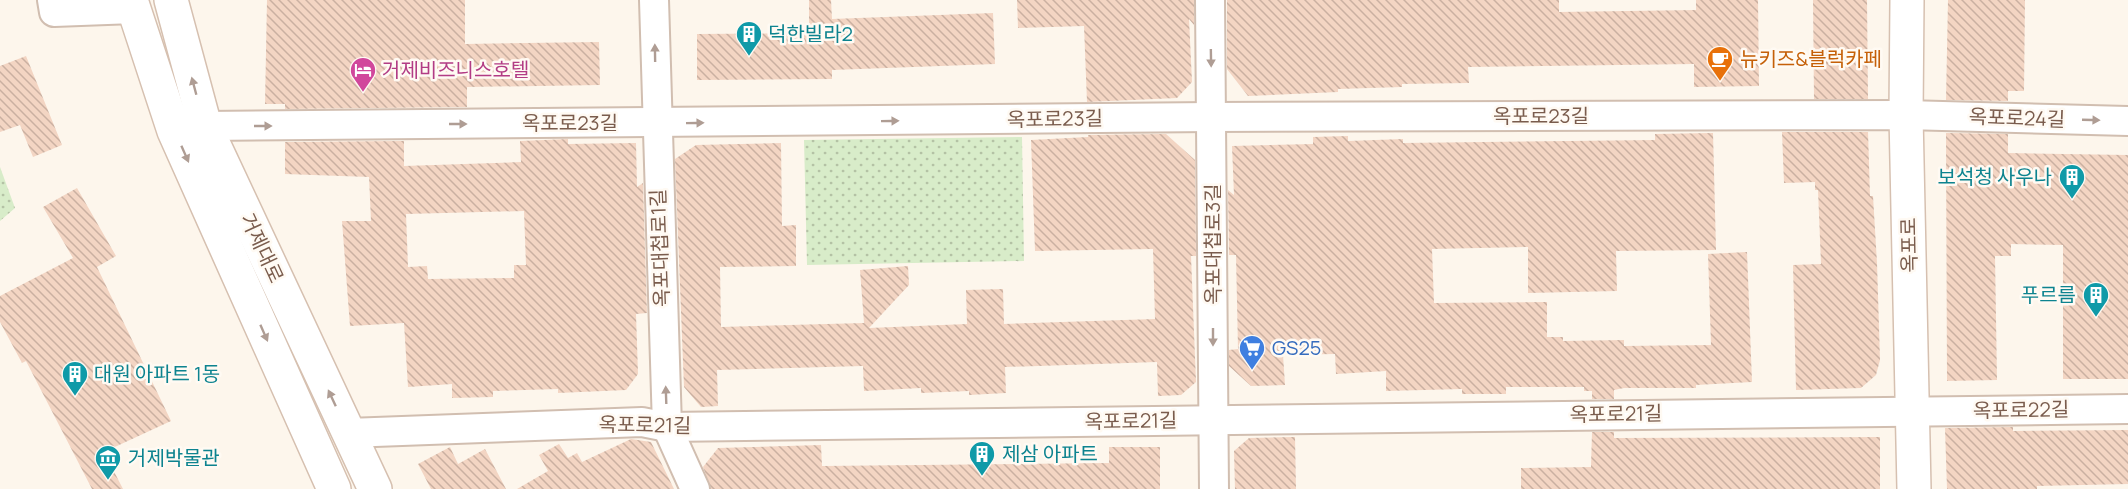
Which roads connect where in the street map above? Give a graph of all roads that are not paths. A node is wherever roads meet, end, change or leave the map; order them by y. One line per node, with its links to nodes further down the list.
1 (52, 0): 6 (street)
2 (171, 0): 11 (street, 거제대로, one-way to 2)
3 (654, 0): 10 (street, 옥포대첩로1길, one-way to 3)
4 (1210, 0): 8 (street, 옥포대첩로3길, one-way to 8)
5 (1907, 0): 7 (street, 옥포로)
6 (132, 5): 17 (street, 거제대로, one-way to 17)
7 (1906, 115): 8 (street, 옥포로23길); 9 (street, 옥포로24길, one-way to 9); 13 (street, 옥포로)
8 (1212, 117): 10 (street, 옥포로23길, one-way to 8); 14 (street, 옥포대첩로3길, one-way to 14)
9 (2128, 121)
10 (656, 123): 11 (street, 옥포로23길, one-way to 10); 15 (street, 옥포대첩로1길, one-way to 10)
11 (205, 126): 16 (street, 거제대로, one-way to 11)
12 (2128, 409): 13 (street, 옥포로22길)
13 (1913, 412): 14 (street, 옥포로21길); 21 (street, 옥포로)
14 (1213, 420): 15 (street, 옥포로21길); 20 (street, 옥포대첩로3길)
15 (667, 427): 16 (street, 옥포로21길); 19 (street, 옥포대첩로1길)
16 (348, 433): 18 (street, 거제대로)
17 (334, 489)
18 (375, 489)
19 (695, 489)
20 (1214, 489)
21 (1914, 489)

